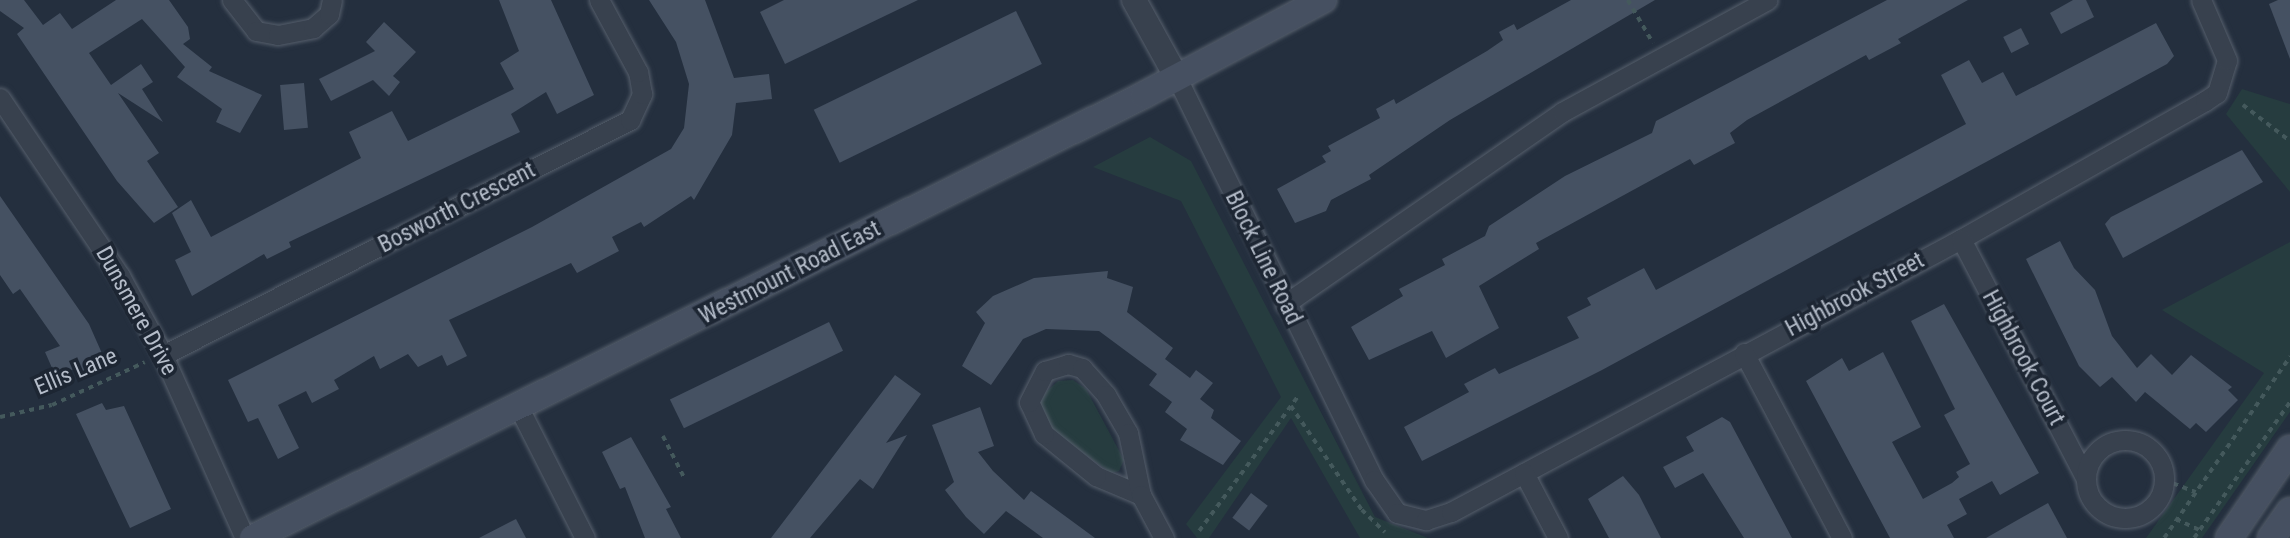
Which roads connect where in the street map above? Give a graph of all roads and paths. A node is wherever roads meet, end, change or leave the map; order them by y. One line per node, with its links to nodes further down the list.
1 (232, 0): 2 (street)
2 (332, 0)
3 (599, 0): 17 (street, Bosworth Crescent)
4 (1134, 0): 10 (street, Block Line Road)
5 (1323, 0): 10 (main road, Westmount Road East)
6 (1628, 0): 9 (path)
7 (1767, 0): 9 (street)
8 (2201, 0): 14 (street, Highbrook Street)
9 (1661, 57): 15 (street)
10 (1177, 78): 15 (street, Block Line Road); 22 (main road, Westmount Road East)
11 (0, 98): 17 (street, Dunsmere Drive)
12 (2243, 105): 13 (path)
13 (2290, 141)
14 (1961, 239): 16 (street, Highbrook Street); 27 (street, Highbrook Court)
15 (1285, 304): 33 (street, Block Line Road)
16 (1744, 353): 26 (street, Highbrook Street); 43 (street)
17 (163, 355): 23 (path, Ellis Lane); 38 (street, Dunsmere Drive)
18 (2290, 357): 30 (path)
19 (1298, 396): 21 (path)
20 (2290, 402): 35 (path)
21 (1291, 406): 36 (path); 37 (path)
22 (519, 408): 39 (main road, Westmount Road East); 40 (street)
23 (0, 417)
24 (663, 436): 28 (path)
25 (2290, 449): 46 (main road)
26 (1524, 473): 33 (street, Highbrook Street); 42 (street)
27 (2085, 477): 29 (street); 29 (street, Highbrook Court)
28 (685, 479)
29 (2164, 480): 30 (path)
30 (2196, 492): 34 (path)
31 (1141, 495): 31 (street); 41 (street)
32 (2290, 511): 47 (main road)
33 (1397, 513)
34 (2176, 519): 35 (path); 44 (path)
35 (2200, 530): 45 (path)
36 (1199, 531)
37 (1385, 532)
38 (245, 538)
39 (253, 538)
40 (585, 538)
41 (1164, 538)
42 (1558, 538)
43 (1842, 538)
44 (2164, 538)
45 (2194, 538)
46 (2229, 538)
47 (2271, 538)

